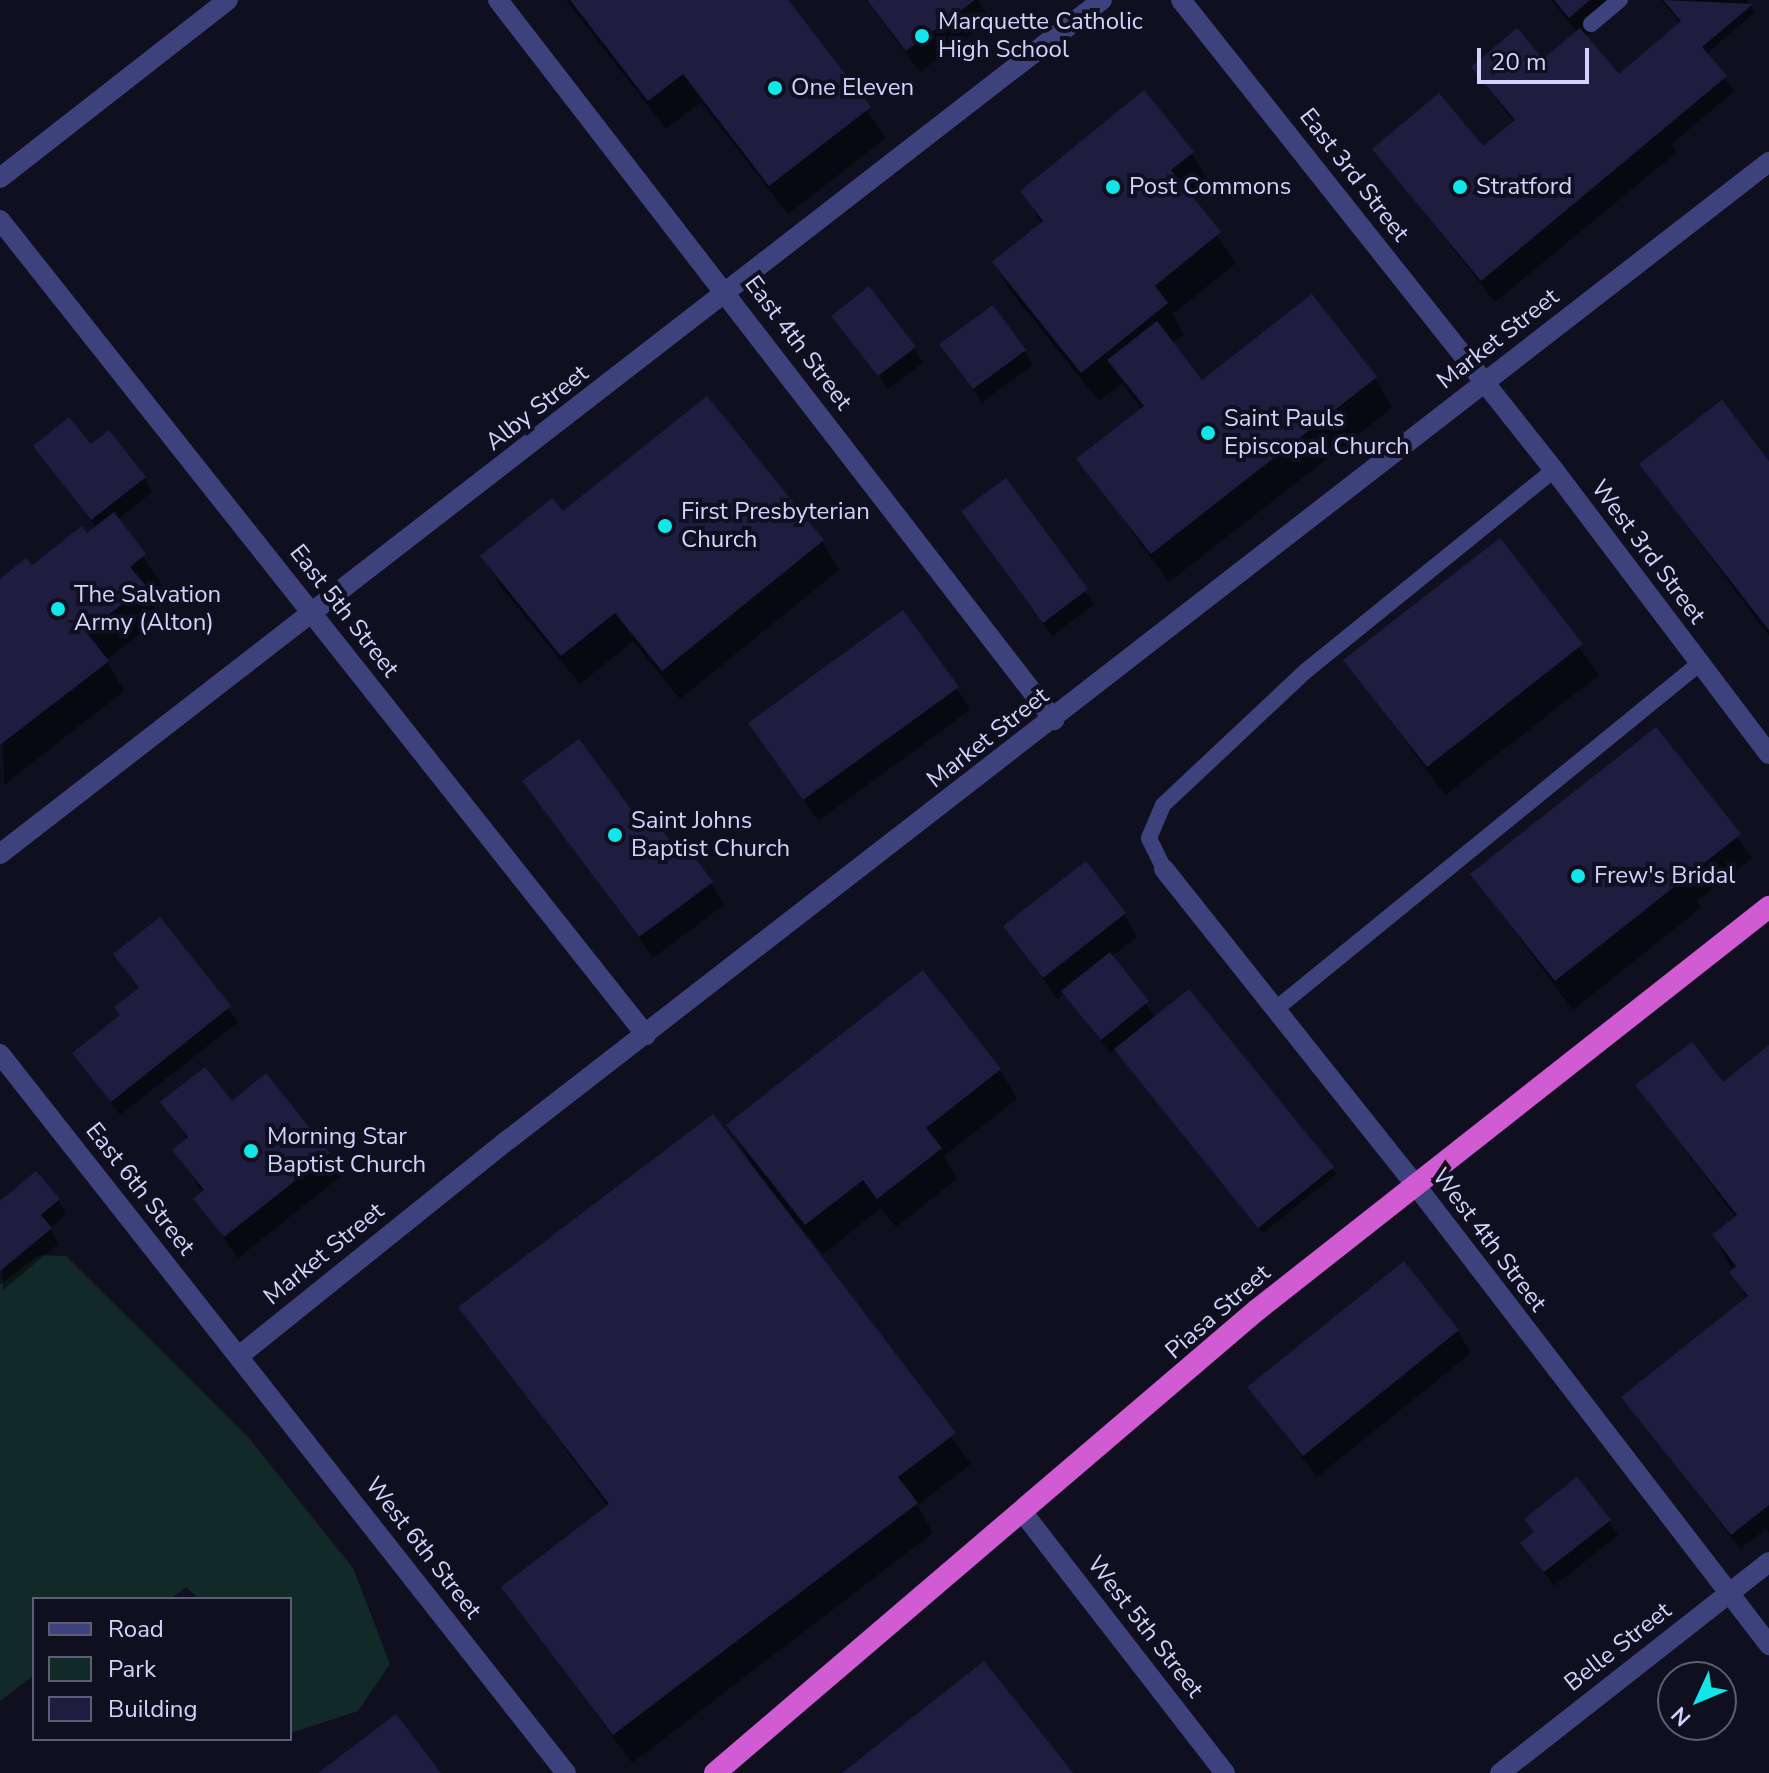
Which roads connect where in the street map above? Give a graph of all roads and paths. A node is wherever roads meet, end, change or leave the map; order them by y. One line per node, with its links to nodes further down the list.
1 (228, 0): 8 (street)
2 (498, 0): 10 (street, East 4th Street)
3 (1102, 0): 10 (street, Alby Street)
4 (1181, 0): 11 (street, East 3rd Street)
5 (1620, 0): 6 (lane)
6 (1591, 24)
7 (1769, 162): 11 (street, Market Street)
8 (0, 178)
9 (0, 220): 13 (street, East 5th Street)
10 (727, 294): 13 (street, Alby Street); 15 (street, East 4th Street)
11 (1485, 382): 12 (street, West 3rd Street); 15 (street, Market Street)
12 (1554, 470): 14 (street, West 3rd Street); 18 (lane)
13 (312, 614): 17 (street, Alby Street); 21 (street, East 5th Street)
14 (1699, 664): 16 (street, West 3rd Street); 20 (lane)
15 (1054, 720): 21 (street, Market Street)
16 (1769, 754)
17 (0, 854)
18 (1164, 869): 20 (street, West 4th Street)
19 (1769, 907): 23 (highway, Piasa Street)
20 (1277, 1008): 23 (street, West 4th Street)
21 (646, 1035): 24 (street, Market Street)
22 (0, 1054): 24 (street, East 6th Street)
23 (1414, 1183): 25 (highway, Piasa Street); 27 (street, West 4th Street)
24 (239, 1356): 29 (street, West 6th Street)
25 (1024, 1514): 30 (highway, Piasa Street); 31 (street, West 5th Street)
26 (1769, 1562): 27 (street, Belle Street)
27 (1728, 1594): 28 (street, West 4th Street); 32 (street, Belle Street)
28 (1769, 1645)
29 (566, 1773)
30 (715, 1773)
31 (1225, 1773)
32 (1500, 1773)

